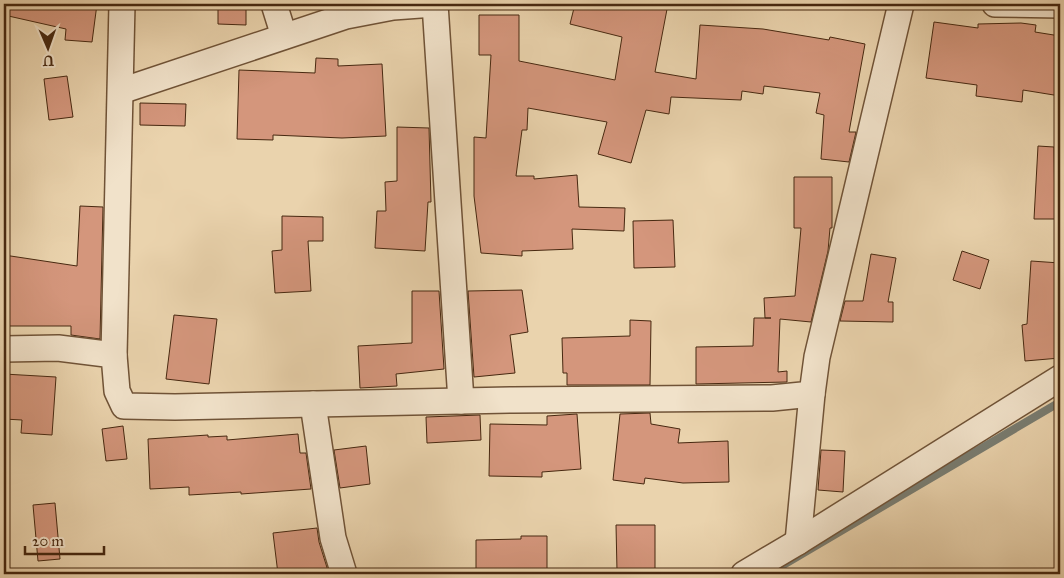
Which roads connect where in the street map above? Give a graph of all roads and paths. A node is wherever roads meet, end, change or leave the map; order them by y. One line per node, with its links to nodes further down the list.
1 (122, 4): 8 (street)
2 (274, 4): 7 (street)
3 (434, 4): 7 (street); 13 (street)
4 (901, 4): 12 (street)
5 (995, 4): 6 (street)
6 (1060, 5)
7 (284, 36): 8 (street)
8 (121, 91): 10 (street)
9 (4, 348): 10 (street)
10 (114, 355): 14 (street)
11 (1060, 378): 15 (street)
12 (812, 394): 13 (street); 15 (street)
13 (461, 401): 14 (street)
14 (313, 404): 16 (street)
15 (798, 542): 17 (street)
16 (344, 574)
17 (744, 574)

